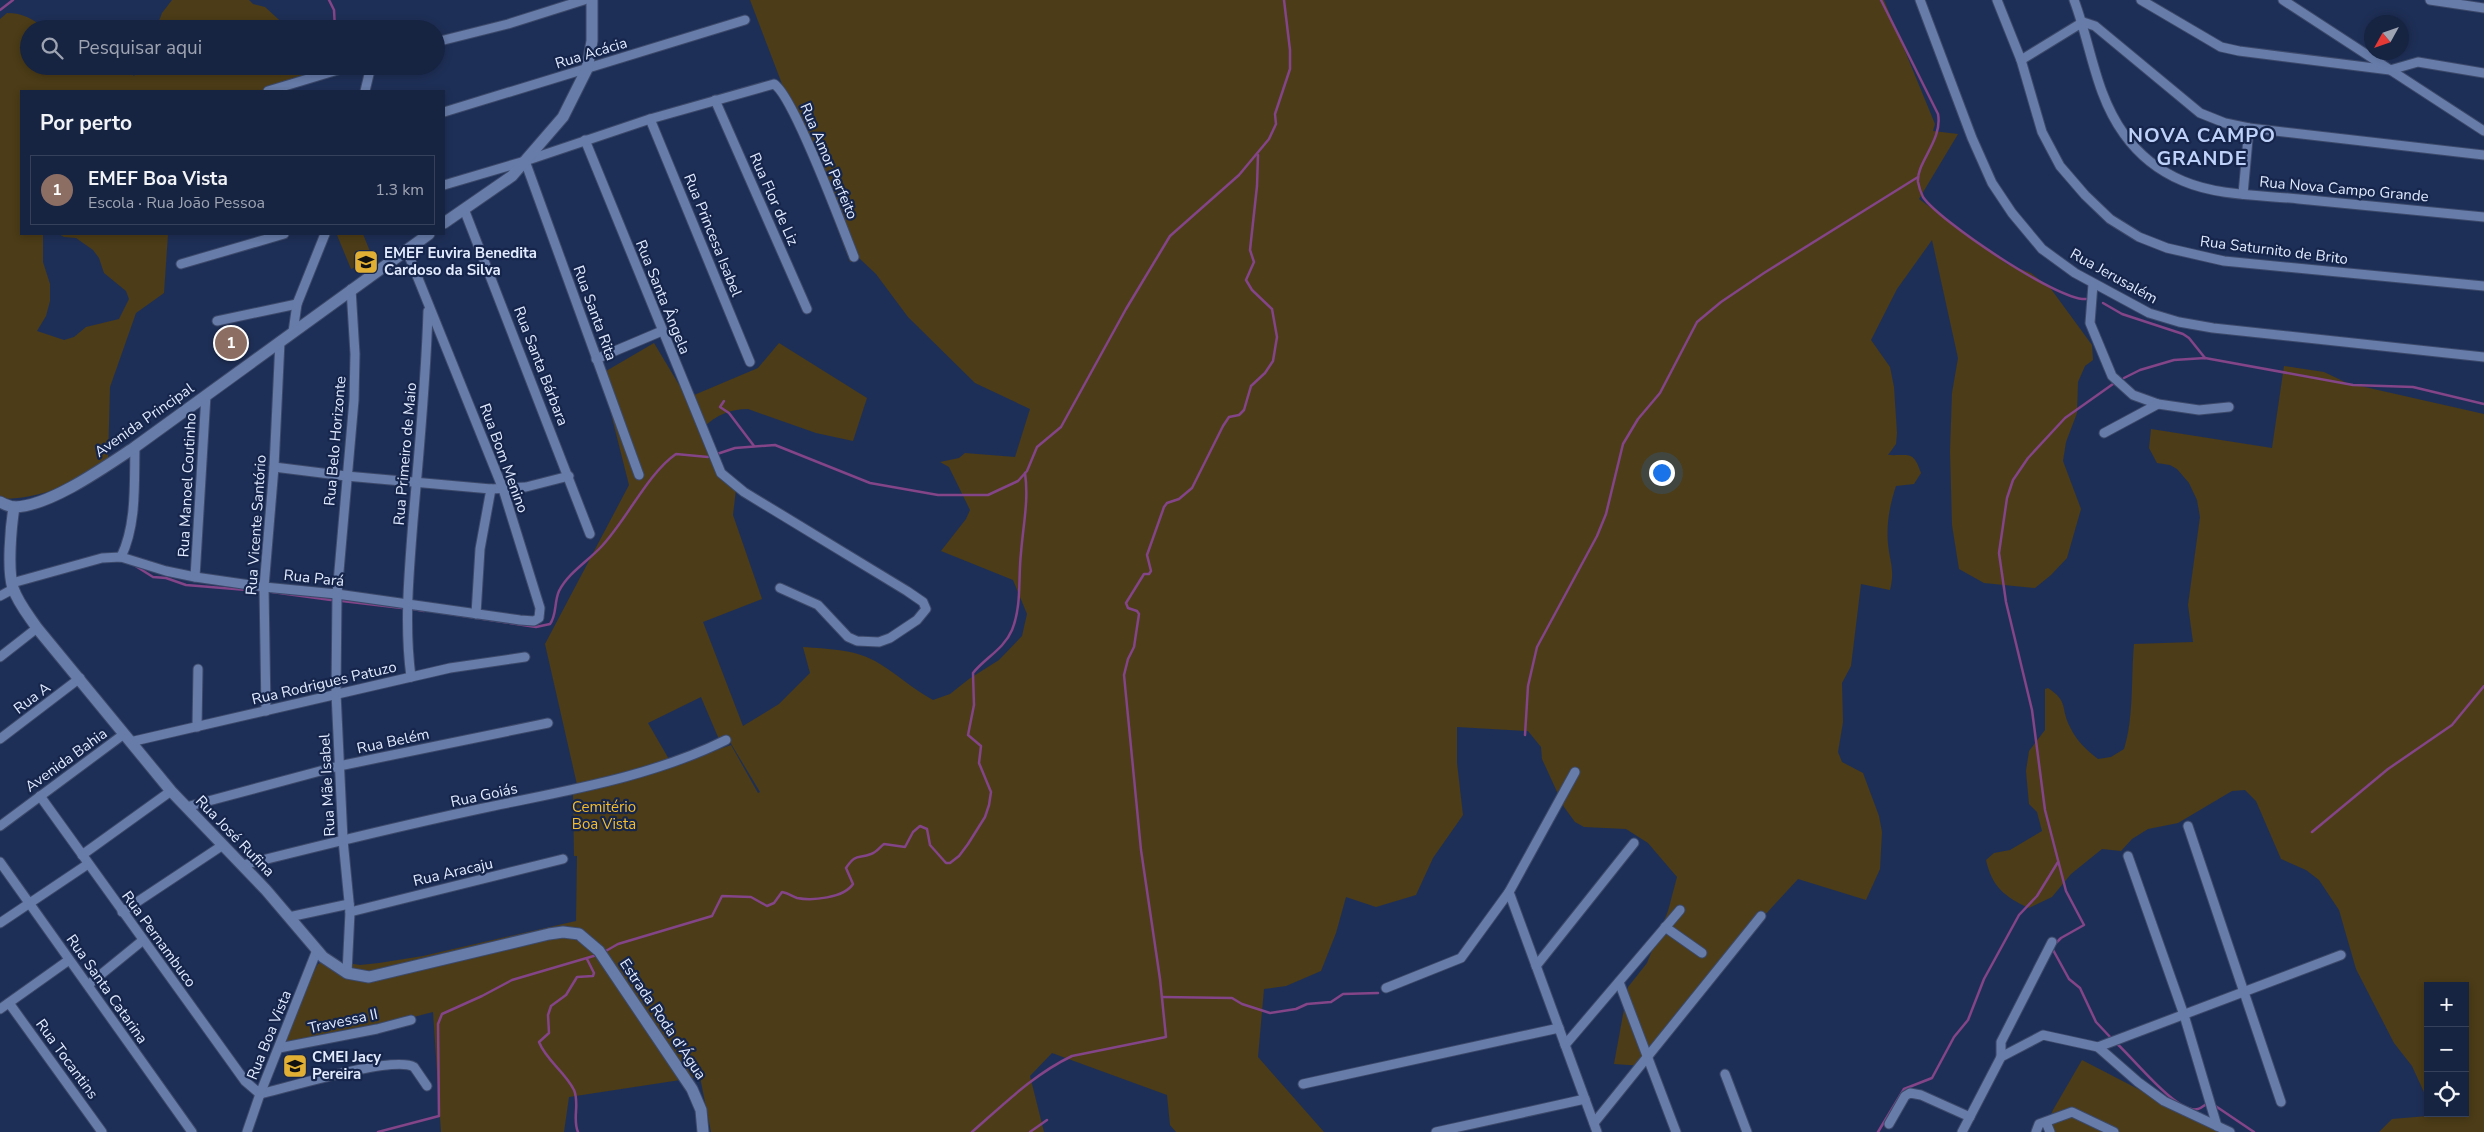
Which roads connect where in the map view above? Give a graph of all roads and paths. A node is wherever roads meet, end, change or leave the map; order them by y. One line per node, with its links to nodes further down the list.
1 (584, 0): 12 (street)
2 (592, 0): 14 (street)
3 (1920, 0): 40 (street, Rua Jerusalém)
4 (1997, 0): 13 (street, Rua Saturnito de Brito)
5 (2074, 0): 11 (street, Rua Nova Campo Grande)
6 (2141, 0): 15 (street)
7 (2283, 0): 15 (street)
8 (2430, 0): 9 (street)
9 (2484, 8)
10 (745, 20): 14 (street, Rua Acácia)
11 (2082, 22): 13 (street); 24 (street); 30 (street, Rua Nova Campo Grande)
12 (445, 40)
13 (2021, 60): 41 (street, Rua Saturnito de Brito)
14 (587, 69): 22 (street, Rua Acácia); 28 (street)
15 (2390, 70): 16 (street); 25 (street)
16 (2484, 73)
17 (321, 75): 19 (street)
18 (369, 75): 20 (street)
19 (271, 90)
20 (365, 90)
21 (715, 100): 23 (street); 38 (street, Rua Amor Perfeito); 45 (street, Rua Flor de Liz)
22 (445, 112)
23 (650, 119): 26 (street); 52 (street, Rua Princesa Isabel)
24 (2249, 128): 27 (street); 30 (street)
25 (2484, 130)
26 (585, 140): 28 (street); 47 (street, Rua Santa Ângela)
27 (2484, 155)
28 (525, 161): 29 (street); 31 (street); 51 (street, Rua Santa Rita)
29 (445, 185)
30 (2242, 194): 32 (street, Rua Nova Campo Grande)
31 (464, 209): 33 (street); 61 (street, Rua Santa Bárbara)
32 (2484, 216)
33 (445, 223)
34 (281, 235): 39 (street)
35 (325, 235): 43 (street)
36 (428, 235): 37 (street, Avenida Principal)
37 (407, 250): 42 (street, Avenida Principal); 44 (street, Rua Bom Menino)
38 (854, 257)
39 (181, 264)
40 (2093, 284): 50 (street, Rua Jerusalém); 54 (street)
41 (2484, 286)
42 (351, 290): 48 (street, Avenida Principal); 60 (street, Rua Belo Horizonte)
43 (297, 304): 46 (street); 48 (street)
44 (428, 306): 62 (street, Rua Primeiro de Maio); 64 (street, Rua Bom Menino)
45 (807, 309)
46 (217, 321)
47 (662, 330): 51 (street); 72 (street, Rua Santa Ângela)
48 (293, 332): 49 (street, Avenida Principal)
49 (280, 341): 53 (street, Avenida Principal); 58 (street, Rua Vicente Santório)
50 (2484, 357)
51 (596, 359): 59 (street, Rua Santa Rita)
52 (750, 362)
53 (206, 395): 57 (street, Avenida Principal); 69 (street, Rua Manoel Coutinho)
54 (2158, 404): 55 (street); 56 (street)
55 (2228, 407)
56 (2104, 433)
57 (135, 447): 66 (street, Avenida Principal); 68 (street)
58 (274, 467): 60 (street); 71 (street, Rua Vicente Santório)
59 (639, 474)
60 (346, 476): 62 (street); 73 (street, Rua Belo Horizonte)
61 (569, 476): 64 (street); 67 (street, Rua Santa Bárbara)
62 (416, 482): 63 (street); 75 (street, Rua Primeiro de Maio)
63 (491, 489): 64 (street); 76 (street)
64 (503, 489): 76 (street, Rua Bom Menino)
65 (0, 502): 66 (street)
66 (14, 507): 70 (street)
67 (590, 534)
68 (121, 556): 69 (street, Rua Pará); 70 (street)
69 (195, 577): 71 (street, Rua Pará)
70 (12, 586): 74 (street); 77 (street, Rua José Rufina)
71 (264, 587): 73 (street, Rua Pará); 84 (street, Rua Vicente Santório)
72 (780, 588)
73 (337, 594): 75 (street, Rua Pará); 83 (street, Rua Mãe Isabel)
74 (0, 596)
75 (407, 603): 76 (street, Rua Pará); 81 (street, Rua Primeiro de Maio)
76 (476, 614)
77 (37, 628): 78 (street); 82 (street, Rua José Rufina)
78 (0, 657)
79 (525, 658): 81 (street, Rua Rodrigues Patuzo)
80 (198, 669): 86 (street)
81 (411, 677): 83 (street, Rua Rodrigues Patuzo)
82 (80, 678): 87 (street, Rua José Rufina); 88 (street, Rua A)
83 (336, 693): 84 (street, Rua Rodrigues Patuzo); 90 (street, Rua Mãe Isabel)
84 (266, 711): 86 (street, Rua Rodrigues Patuzo)
85 (548, 723): 90 (street, Rua Belém)
86 (197, 728): 87 (street, Rua Rodrigues Patuzo)
87 (127, 738): 92 (street, Rua José Rufina); 93 (street, Avenida Bahia)
88 (0, 740)
89 (726, 740): 97 (street, Rua Goiás)
90 (339, 766): 94 (street, Rua Belém); 97 (street, Rua Mãe Isabel)
91 (1575, 772): 106 (street)
92 (171, 791): 94 (street, Rua José Rufina); 100 (street)
93 (40, 796): 95 (street, Avenida Bahia); 100 (street, Rua Pernambuco)
94 (186, 807): 99 (street, Rua José Rufina)
95 (0, 826)
96 (2188, 826): 127 (street)
97 (343, 840): 105 (street, Rua Goiás); 108 (street, Rua Mãe Isabel)
98 (1634, 842): 122 (street)
99 (223, 845): 105 (street, Rua José Rufina); 110 (street)
100 (82, 855): 104 (street, Rua Pernambuco)
101 (2128, 856): 130 (street)
102 (563, 859): 108 (street, Rua Aracaju)
103 (0, 862): 107 (street, Rua Santa Catarina)
104 (88, 864): 107 (street); 110 (street, Rua Pernambuco)
105 (244, 865): 112 (street, Rua José Rufina)
106 (1509, 892): 122 (street); 126 (street)
107 (29, 902): 113 (street); 121 (street, Rua Santa Catarina)
108 (350, 908): 112 (street); 123 (street, Rua Mãe Isabel)
109 (1680, 910): 114 (street)
110 (122, 912): 116 (street, Rua Pernambuco)
111 (1761, 916): 136 (street)
112 (289, 917): 118 (street, Rua José Rufina)
113 (0, 923)
114 (1665, 927): 119 (street); 124 (street)
115 (579, 934): 123 (street, Rua José Rufina); 152 (street, Estrada Roda d'Água)
116 (142, 941): 125 (street); 141 (street, Rua Pernambuco)
117 (2052, 942): 137 (street)
118 (317, 950): 123 (street, Rua José Rufina); 135 (street, Rua Boa Vista)
119 (1702, 953)
120 (2342, 955): 127 (street)
121 (69, 960): 125 (street, Rua Santa Catarina); 128 (street)
122 (1536, 966): 132 (street)
123 (347, 973)
124 (1619, 982): 133 (street); 136 (street)
125 (88, 986): 150 (street, Rua Santa Catarina)
126 (1386, 988)
127 (2244, 992): 130 (street); 143 (street)
128 (9, 1003): 129 (street); 149 (street, Rua Tocantins)
129 (0, 1009)
130 (2184, 1015): 134 (street); 147 (street)
131 (411, 1020): 135 (street, Travessa II)
132 (1559, 1028): 133 (street); 139 (street)
133 (1565, 1045): 142 (street)
134 (2098, 1047): 137 (street); 147 (street)
135 (279, 1048): 141 (street, Rua Boa Vista)
136 (1647, 1057): 148 (street); 154 (street)
137 (2001, 1057): 144 (street)
138 (1725, 1074): 155 (street)
139 (1303, 1084)
140 (427, 1086): 141 (street)
141 (260, 1094): 151 (street, Rua Boa Vista)
142 (1585, 1099): 148 (street); 153 (street)
143 (2280, 1102)
144 (1970, 1117): 146 (street); 156 (street)
145 (2046, 1122): 157 (street); 158 (street); 159 (street)
146 (1889, 1124)
147 (2217, 1126): 160 (street)
148 (1595, 1128)
149 (102, 1132)
150 (192, 1132)
151 (247, 1132)
152 (703, 1132)
153 (1436, 1132)
154 (1676, 1132)
155 (1747, 1132)
156 (1962, 1132)
157 (2036, 1132)
158 (2050, 1132)
159 (2114, 1132)
160 (2230, 1132)

